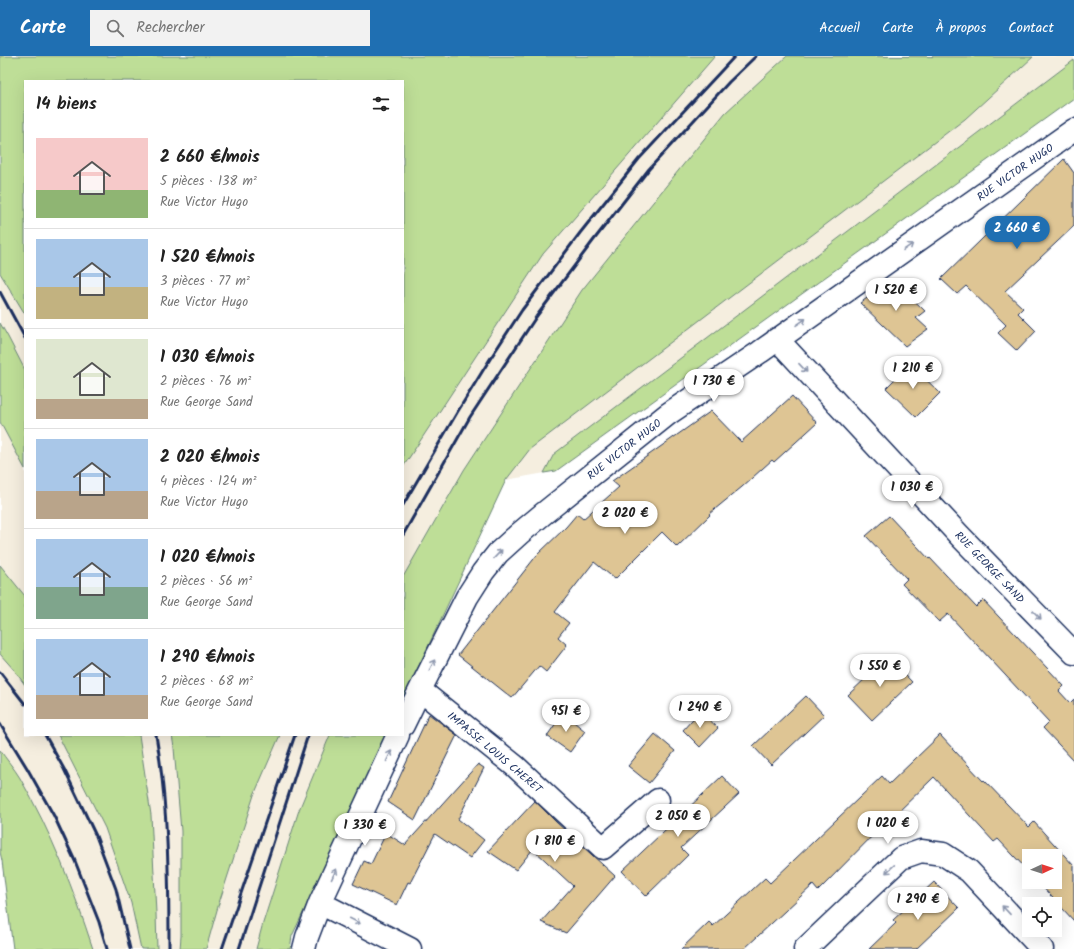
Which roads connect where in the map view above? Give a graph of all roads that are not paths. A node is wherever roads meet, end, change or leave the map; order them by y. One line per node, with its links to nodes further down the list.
1 (1074, 130): 2 (street, RUE VICTOR HUGO, one-way to 1)
2 (777, 339): 3 (street, RUE GEORGE SAND, one-way to 3); 4 (street, RUE VICTOR HUGO, one-way to 2)
3 (1074, 653)
4 (420, 690): 5 (street, RUE VICTOR HUGO); 7 (street, IMPASSE LOUIS CHERET)
5 (404, 723)
6 (398, 736): 8 (street, one-way to 6)
7 (658, 800)
8 (320, 903): 9 (street); 10 (street, one-way to 10)
9 (304, 949)
10 (410, 949)
11 (805, 949): 12 (street, one-way to 11)
12 (1042, 949)

